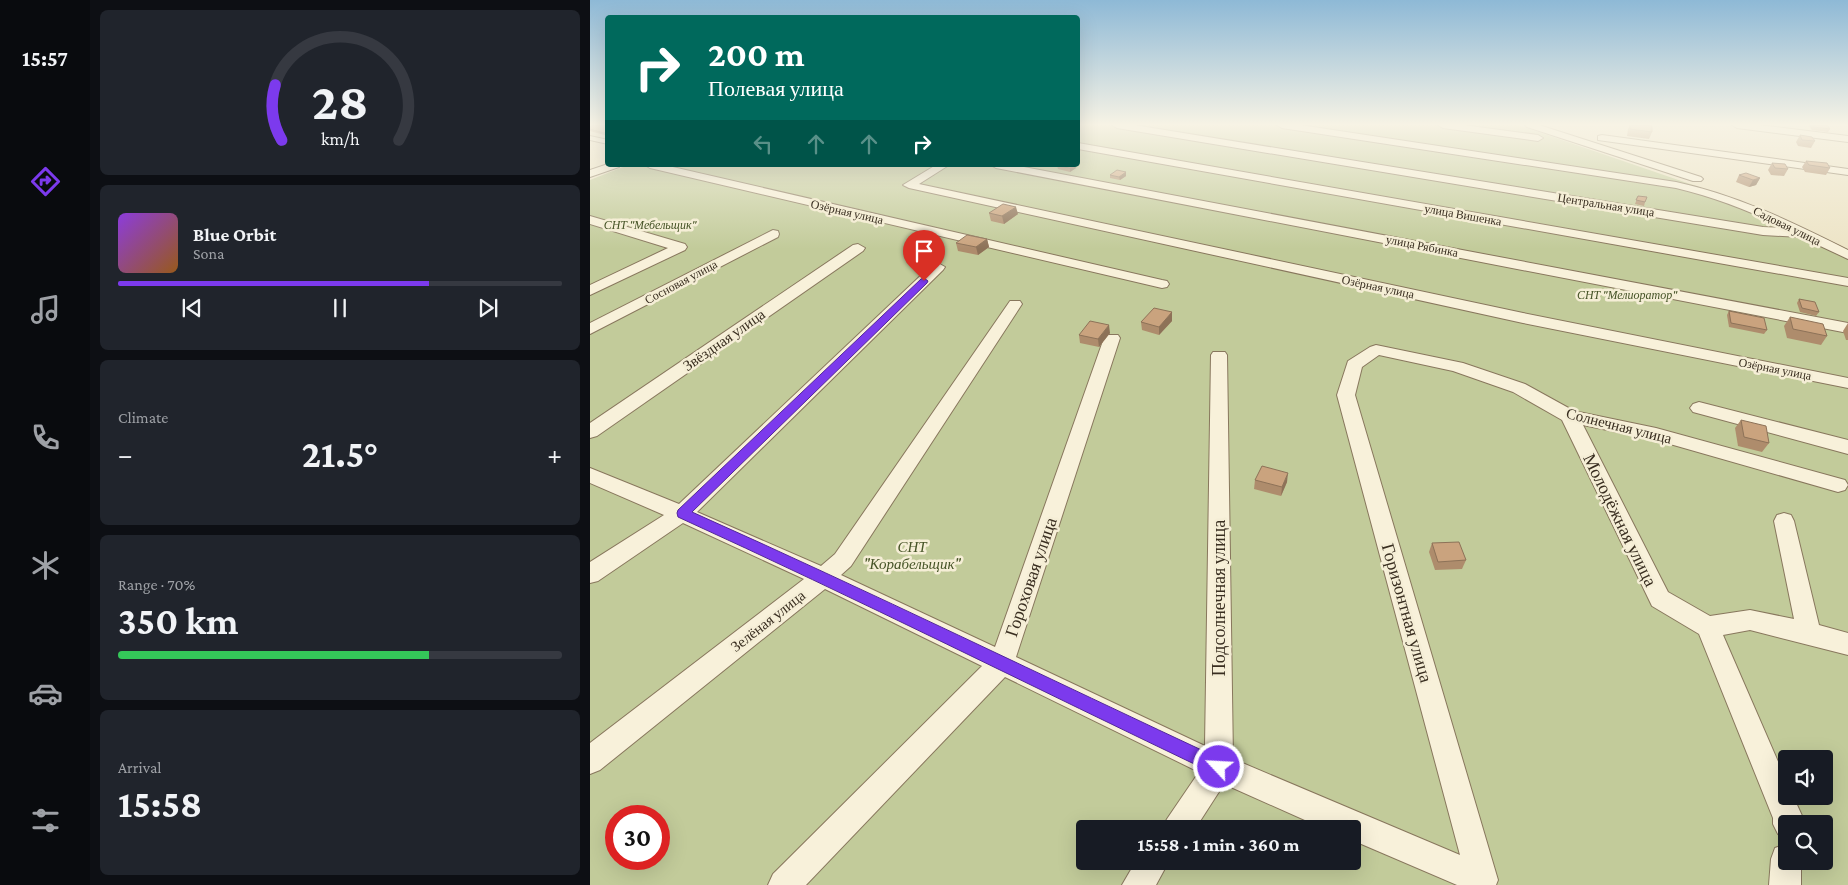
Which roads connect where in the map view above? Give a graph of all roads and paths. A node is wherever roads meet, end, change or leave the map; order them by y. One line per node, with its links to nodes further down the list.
1 (1193, 166): 21 (street, улица Вишенка)
2 (1366, 166): 15 (street, Центральная улица)
3 (1553, 166): 15 (street, Садовая улица)
4 (1660, 166): 17 (street)
5 (1807, 166): 10 (street)
6 (609, 167): 11 (street)
7 (659, 167): 22 (street, Озёрная улица)
8 (940, 167): 30 (street, Озёрная улица)
9 (1006, 167): 25 (street, улица Рябинка)
10 (1848, 172)
11 (590, 174)
12 (590, 220): 13 (street)
13 (612, 227): 14 (street); 23 (street)
14 (597, 233)
15 (1801, 233): 19 (street, Садовая улица)
16 (773, 234): 26 (street, Сосновая улица)
17 (1848, 244)
18 (858, 248): 33 (street, Звёздная улица)
19 (1848, 255)
20 (938, 267): 37 (street)
21 (1848, 282)
22 (1162, 284)
23 (590, 291)
24 (1015, 304): 40 (street, Зелёная улица)
25 (1848, 328)
26 (590, 329)
27 (1112, 338): 44 (street, Гороховая улица)
28 (1376, 350): 32 (street, Солнечная улица); 51 (street, Горизонтная улица)
29 (1219, 355): 46 (street, Подсолнечная улица)
30 (1848, 383)
31 (1700, 408): 34 (street)
32 (1568, 416): 36 (street, Солнечная улица); 41 (street, Молодёжная улица)
33 (590, 432)
34 (1848, 447)
35 (590, 476): 37 (street)
36 (1838, 485)
37 (683, 513): 39 (street); 40 (street)
38 (1784, 522): 42 (street)
39 (590, 574)
40 (824, 577): 44 (street); 45 (street, Зелёная улица)
41 (1708, 627): 42 (street); 47 (street)
42 (1809, 633): 43 (street)
43 (1848, 644)
44 (1001, 664): 46 (street); 52 (street, Гороховая улица)
45 (590, 760)
46 (1219, 767): 48 (street); 51 (street)
47 (1787, 815)
48 (1182, 820)
49 (1148, 870): 53 (street)
50 (1786, 870): 54 (street)
51 (1481, 882)
52 (784, 885)
53 (1138, 885)
54 (1785, 885)

